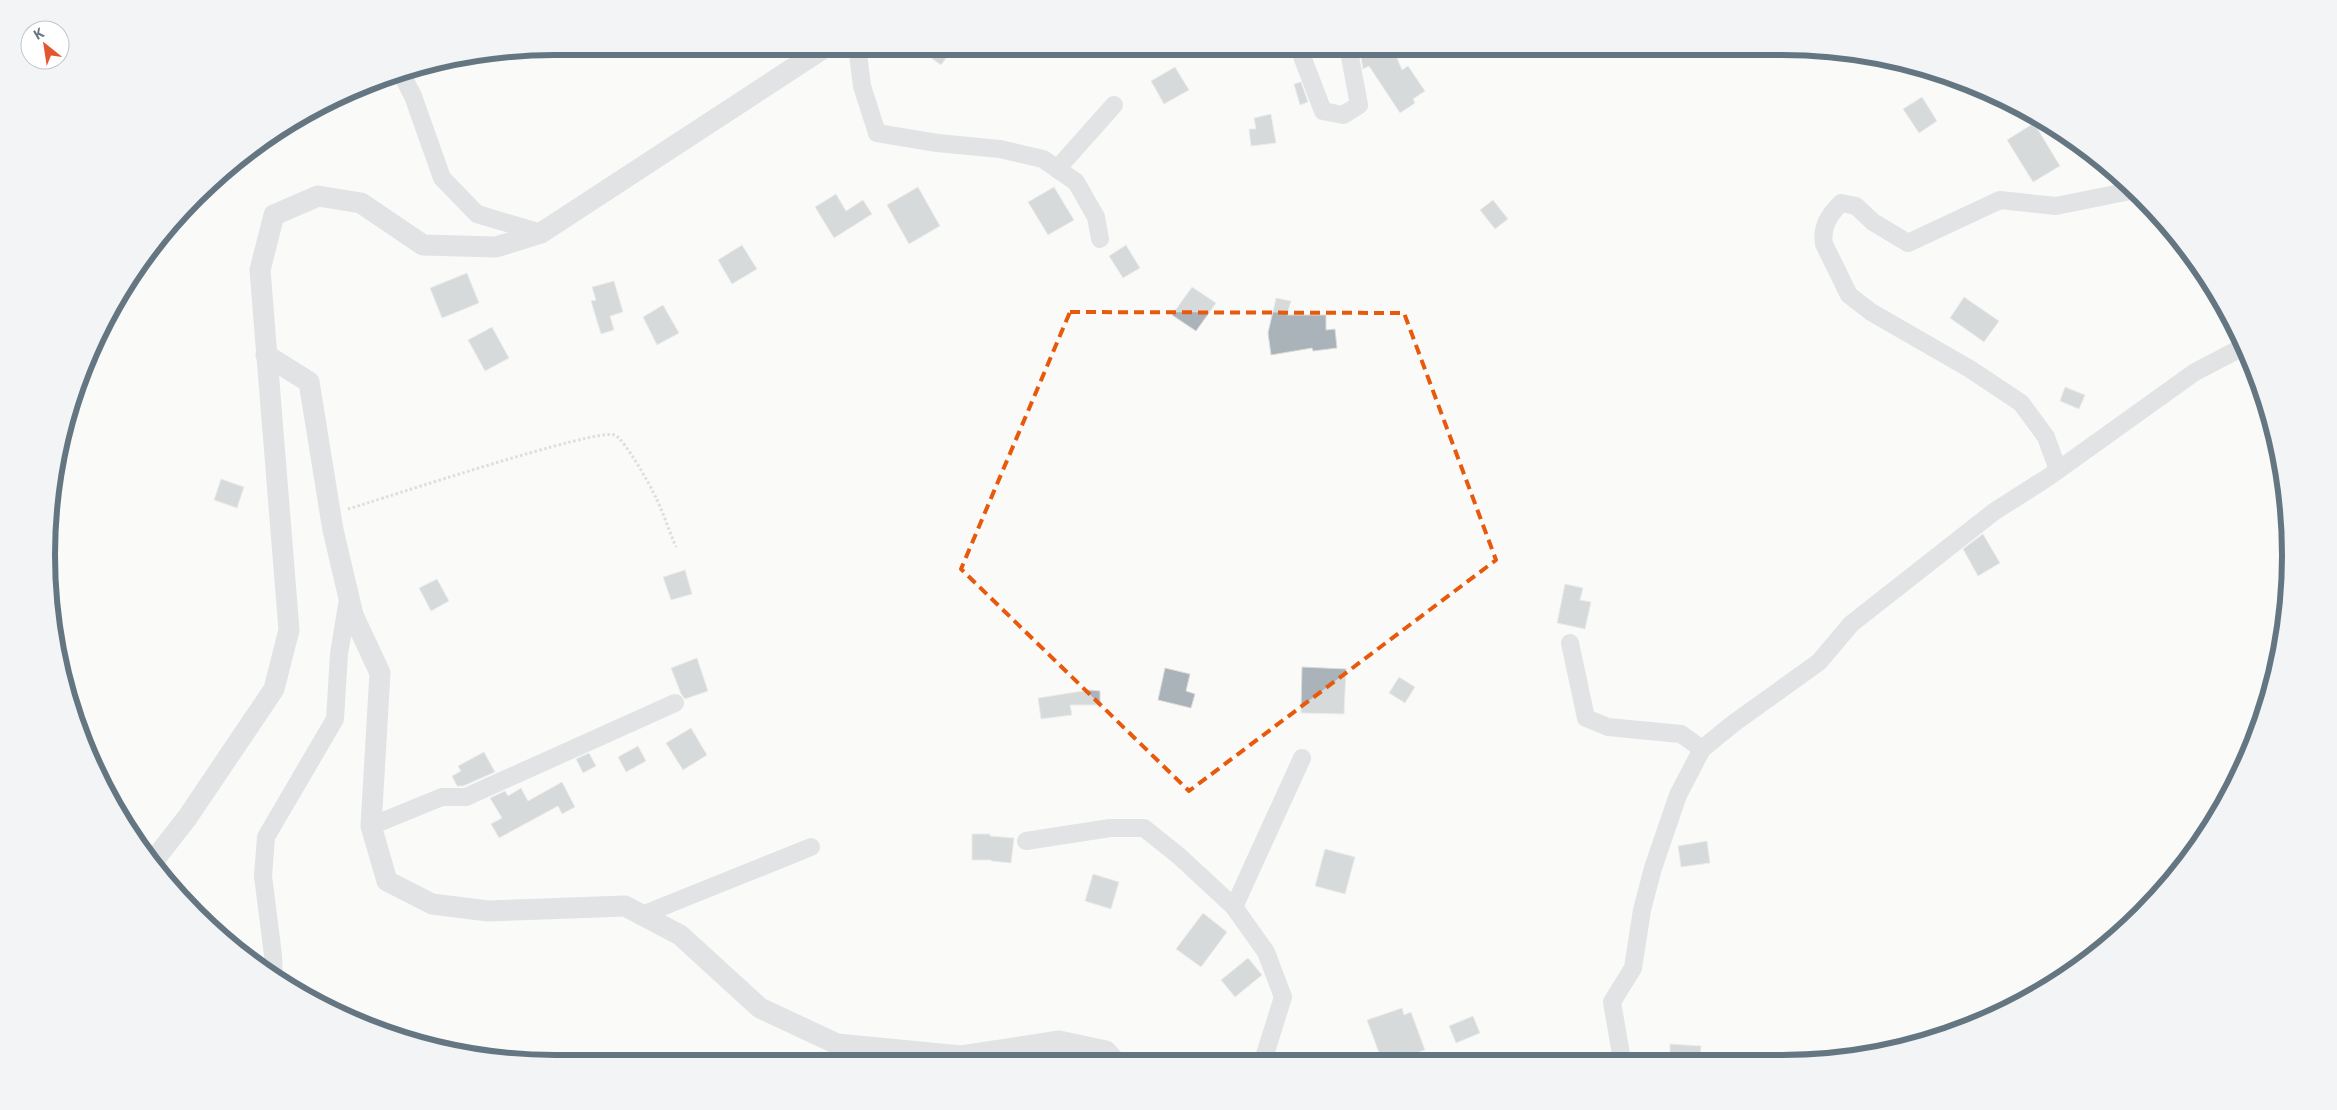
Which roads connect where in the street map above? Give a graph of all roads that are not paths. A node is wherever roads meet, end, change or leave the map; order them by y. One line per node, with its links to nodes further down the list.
1 (813, 55): 9 (street)
2 (858, 55): 7 (street)
3 (1301, 55): 4 (street)
4 (1350, 55)
5 (404, 79): 9 (street)
6 (1114, 105): 7 (street)
7 (1057, 168): 10 (street)
8 (2126, 192): 13 (street)
9 (541, 234): 12 (street)
10 (1100, 239)
11 (2237, 350): 13 (street)
12 (266, 355): 14 (street); 22 (street)
13 (2058, 470): 17 (street)
14 (349, 596): 19 (street); 25 (street)
15 (1570, 643): 17 (street)
16 (675, 703): 19 (street)
17 (1702, 749): 30 (street)
18 (1302, 758): 23 (street)
19 (372, 826): 24 (street)
20 (1026, 841): 23 (street)
21 (811, 847): 24 (street)
22 (157, 857)
23 (1234, 907): 29 (street)
24 (642, 915): 26 (street)
25 (274, 968)
26 (900, 1055)
27 (968, 1055): 28 (street)
28 (1110, 1055)
29 (1265, 1055)
30 (1621, 1055)

